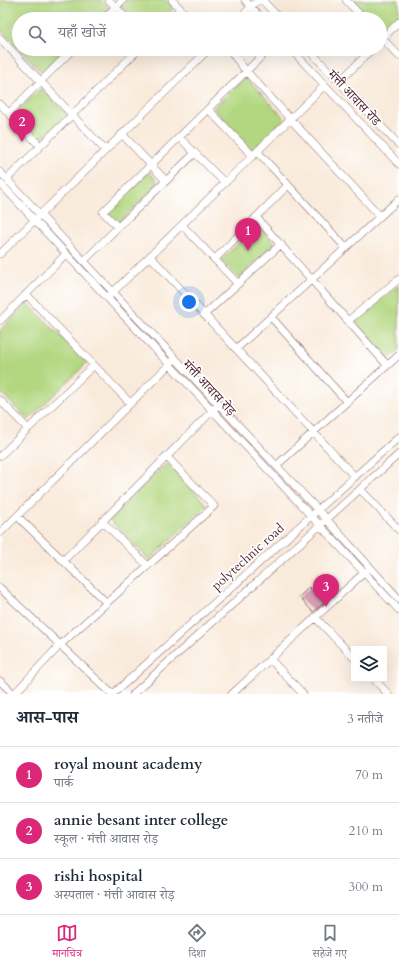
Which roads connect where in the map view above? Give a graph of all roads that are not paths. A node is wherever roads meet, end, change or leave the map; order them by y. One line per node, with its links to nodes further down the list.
1 (109, 0): 8 (street)
2 (122, 0): 8 (street)
3 (172, 0): 10 (street)
4 (244, 0): 9 (street)
5 (258, 0): 9 (street)
6 (262, 0): 17 (street)
7 (346, 0): 18 (street)
8 (115, 7): 11 (street); 12 (street)
9 (251, 7): 15 (street); 16 (street)
10 (180, 9): 13 (street); 14 (street)
11 (110, 12)
12 (120, 12)
13 (177, 12)
14 (183, 12)
15 (246, 12)
16 (256, 12)
17 (273, 12)
18 (357, 12)
19 (399, 22): 20 (street)
20 (387, 33)
21 (0, 38): 23 (street)
22 (387, 45): 33 (street)
23 (12, 51)
24 (17, 56): 35 (street)
25 (66, 56): 35 (street)
26 (132, 56): 41 (street)
27 (201, 56): 43 (street)
28 (234, 56): 34 (street)
29 (262, 56): 34 (street)
30 (298, 56): 37 (street, मंत्ती आवास रोड)
31 (315, 56): 36 (street)
32 (365, 56): 36 (street)
33 (399, 56)
34 (246, 71): 39 (street); 42 (street)
35 (41, 82): 40 (street); 41 (street)
36 (339, 82): 45 (street)
37 (325, 85): 42 (street); 50 (street, मंत्ती आवास रोड)
38 (0, 104): 40 (street)
39 (208, 108): 44 (street); 49 (street)
40 (9, 113): 46 (street)
41 (72, 115): 46 (street); 47 (street)
42 (291, 119): 49 (street); 60 (street)
43 (122, 134): 47 (street); 51 (street)
44 (179, 137): 48 (street); 51 (street)
45 (399, 145)
46 (40, 146): 53 (street)
47 (105, 150): 59 (street)
48 (195, 153): 54 (street); 55 (street)
49 (255, 153): 55 (street); 57 (street)
50 (399, 164)
51 (151, 165): 54 (street); 64 (street)
52 (0, 172): 53 (street)
53 (7, 179): 59 (street)
54 (166, 181): 64 (street)
55 (225, 183): 63 (street)
56 (0, 184): 62 (street, मंत्ती आवास रोड़)
57 (288, 185): 61 (street); 66 (street)
58 (399, 199): 60 (street)
59 (40, 214): 62 (street); 71 (street)
60 (380, 216): 66 (street)
61 (256, 217): 65 (street); 70 (street)
62 (34, 220): 67 (street); 68 (street, मंत्ती आवास रोड़)
63 (182, 225): 69 (street); 70 (street)
64 (118, 227): 71 (street)
65 (281, 244): 73 (street); 74 (street)
66 (346, 248): 73 (street)
67 (1, 250)
68 (66, 254): 76 (street); 77 (street, मंत्ती आवास रोड़)
69 (150, 256): 75 (street); 78 (street)
70 (215, 259): 74 (street)
71 (84, 261): 75 (street)
72 (399, 279): 80 (street)
73 (312, 280): 79 (street); 80 (street)
74 (238, 284): 78 (street)
75 (114, 292): 77 (street); 84 (street)
76 (26, 294): 81 (street); 85 (street)
77 (107, 298): 86 (street, मंत्ती आवास रोड़)
78 (204, 314): 82 (street)
79 (271, 317): 82 (street); 89 (street)
80 (348, 320): 87 (street)
81 (0, 321)
82 (236, 349): 94 (street)
83 (399, 355): 87 (street)
84 (176, 358): 86 (street); 91 (street)
85 (94, 365): 90 (street); 93 (street)
86 (170, 365): 90 (street); 92 (street, मंत्ती आवास रोड़)
87 (387, 365): 89 (street)
88 (0, 400): 93 (street)
89 (347, 402): 94 (street)
90 (130, 403): 103 (street)
91 (219, 405): 92 (street); 99 (street)
92 (212, 410): 98 (street); 104 (street, मंत्ती आवास रोड़)
93 (28, 429): 97 (street)
94 (313, 432): 99 (street); 100 (street)
95 (399, 437): 100 (street, polytechnic road)
96 (399, 454): 101 (street)
97 (0, 456)
98 (166, 456): 107 (street); 113 (street)
99 (276, 465): 102 (street)
100 (355, 477): 102 (street, polytechnic road)
101 (360, 489): 106 (street); 108 (street)
102 (318, 510): 104 (street, polytechnic road); 106 (street)
103 (17, 516): 111 (street); 112 (street)
104 (311, 516): 109 (street, मंत्ती आवास रोड़); 127 (street, polytechnic road)
105 (399, 518): 108 (street)
106 (327, 519): 109 (street); 114 (street)
107 (102, 521): 112 (street); 113 (street)
108 (393, 523): 110 (street)
109 (320, 525): 115 (street, मंत्ती आवास रोड़); 128 (street)
110 (399, 530)
111 (0, 533)
112 (63, 561): 118 (street)
113 (148, 566): 118 (street)
114 (370, 567): 115 (street); 117 (street)
115 (364, 572): 119 (street, मंत्ती आवास रोड़); 120 (street)
116 (0, 588): 121 (street)
117 (399, 599)
118 (107, 603): 121 (street)
119 (399, 610)
120 (315, 617): 122 (street); 123 (street)
121 (60, 645): 126 (street); 127 (street)
122 (351, 655)
123 (270, 659): 129 (street); 130 (street)
124 (0, 681): 126 (street)
125 (377, 682): 131 (street)
126 (14, 694)
127 (113, 694)
128 (133, 694)
129 (232, 694)
130 (303, 694)
131 (388, 694)

